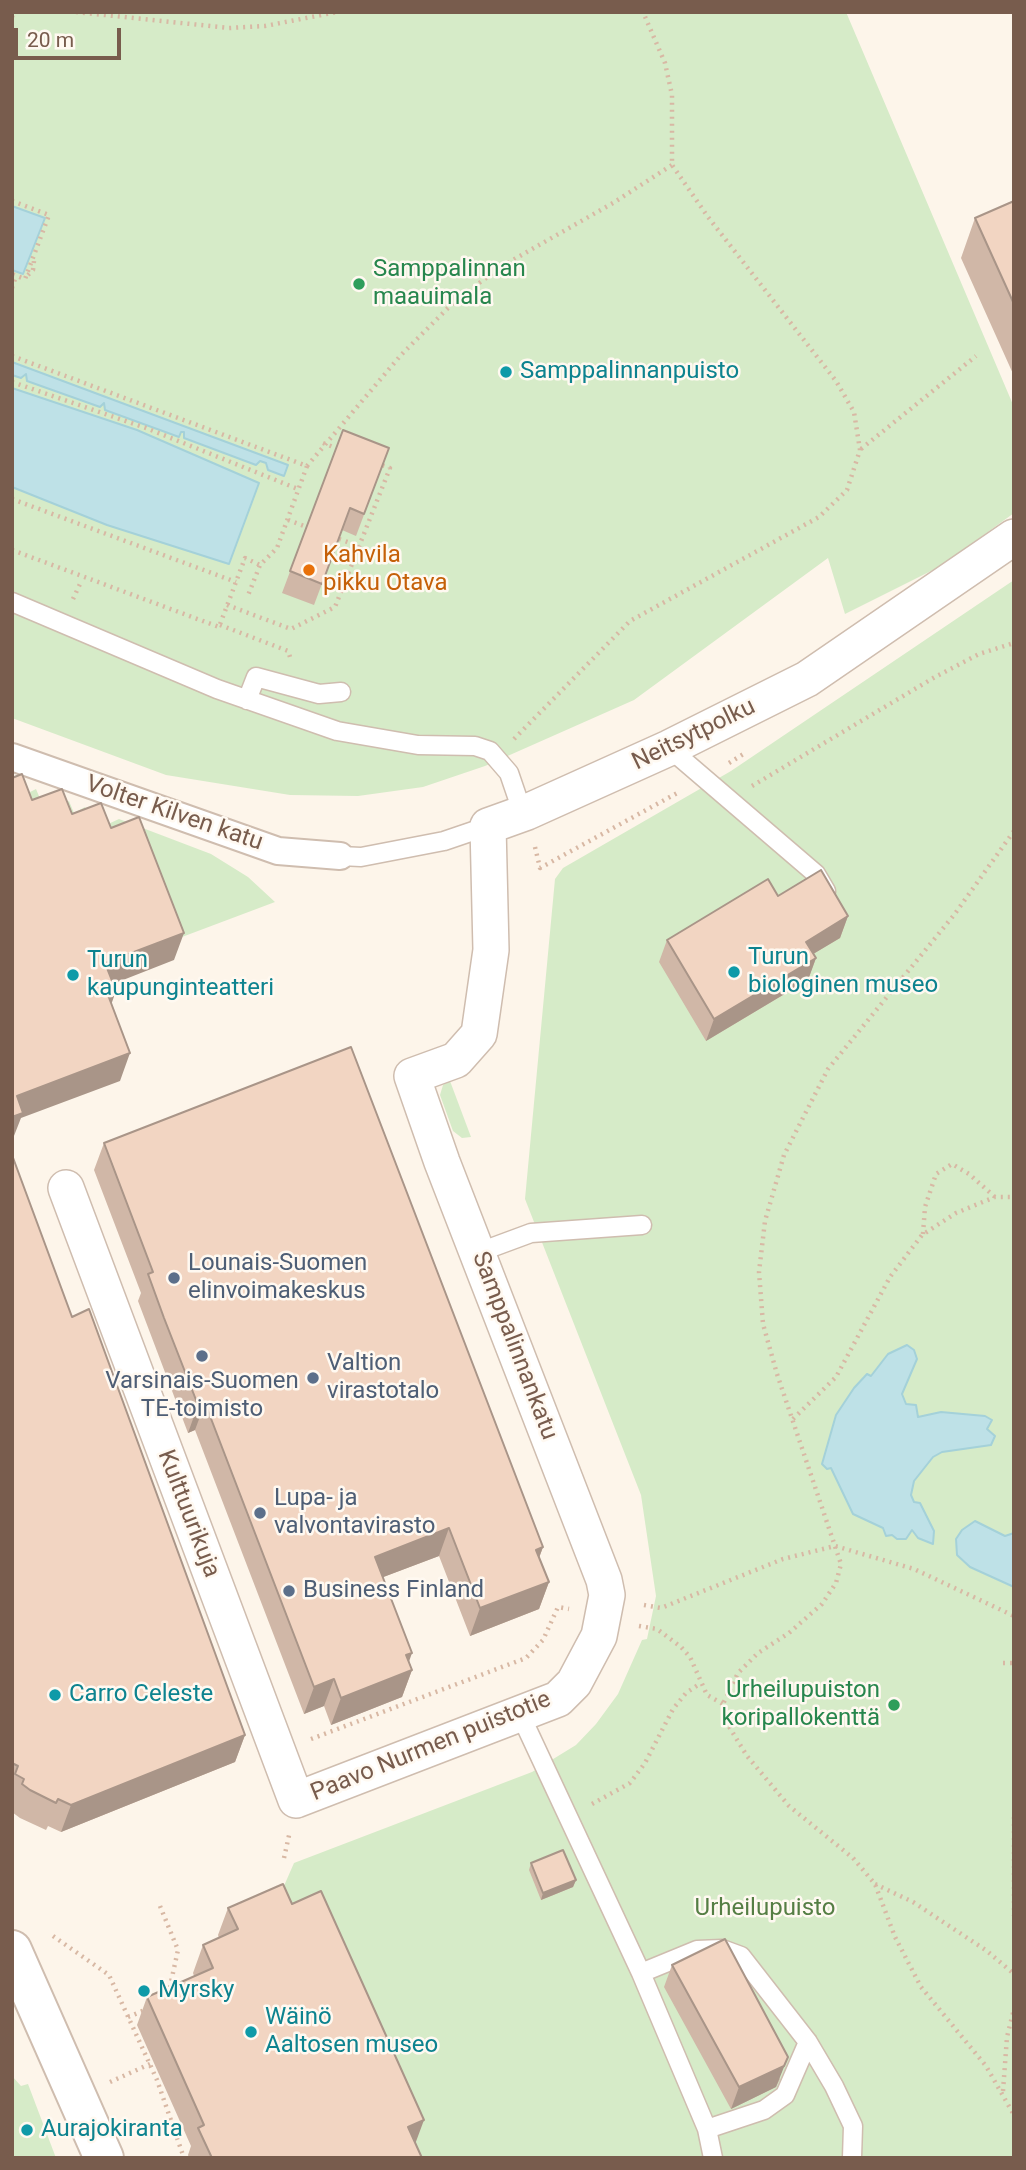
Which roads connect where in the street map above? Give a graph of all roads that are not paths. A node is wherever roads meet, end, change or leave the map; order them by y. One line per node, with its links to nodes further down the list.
1 (1014, 537): 5 (street, Neitsytpolku)
2 (12, 602): 4 (lane)
3 (341, 692): 4 (lane)
4 (247, 700): 7 (lane)
5 (670, 748): 7 (street, Neitsytpolku); 10 (lane)
6 (12, 757): 9 (street, Volter Kilven katu)
7 (523, 814): 8 (street, Neitsytpolku)
8 (488, 826): 9 (lane, Neitsytpolku); 13 (street, Samppalinnankatu)
9 (340, 856)
10 (834, 905)
11 (66, 1188): 16 (street, Kulttuurikuja)
12 (642, 1225): 13 (lane)
13 (477, 1253): 14 (street, Samppalinnankatu)
14 (604, 1618): 15 (street, Paavo Nurmen puistotie)
15 (521, 1716): 16 (street, Paavo Nurmen puistotie); 18 (lane)
16 (296, 1800)
17 (12, 1950): 21 (street)
18 (640, 1973): 19 (lane); 20 (lane)
19 (808, 2042): 20 (lane); 23 (lane)
20 (707, 2129): 22 (lane)
21 (104, 2158)
22 (713, 2158)
23 (852, 2158)

